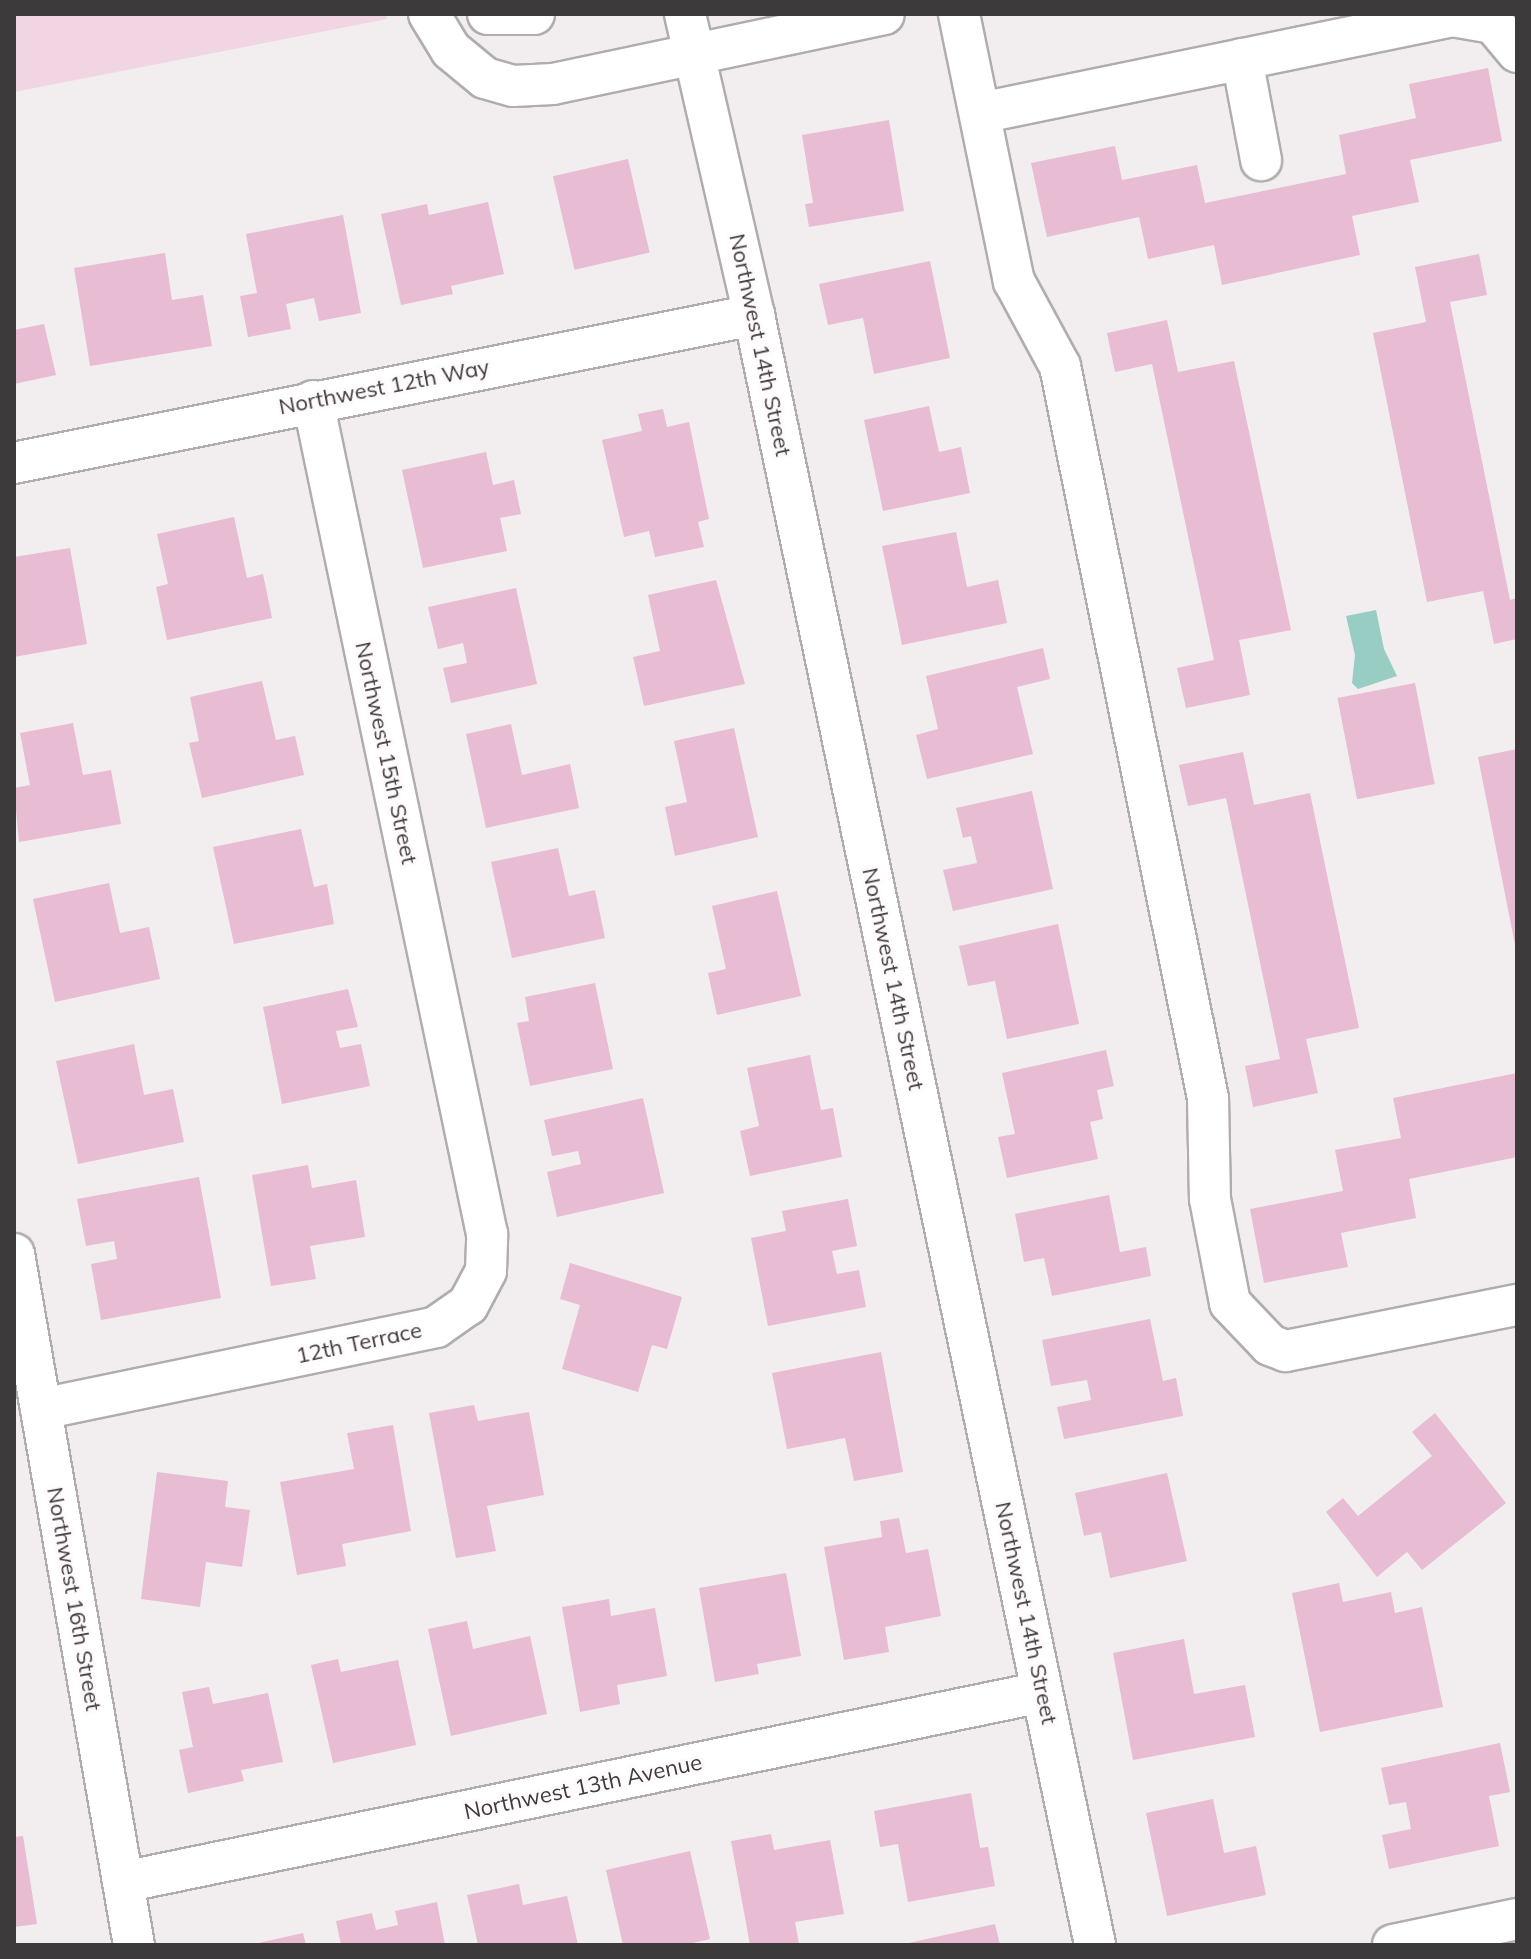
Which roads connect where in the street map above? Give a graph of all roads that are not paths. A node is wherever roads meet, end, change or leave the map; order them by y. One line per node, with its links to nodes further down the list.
1 (429, 14): 8 (street)
2 (488, 14): 3 (street)
3 (534, 14)
4 (685, 14): 8 (street, Northwest 14th Street)
5 (884, 14): 8 (street)
6 (959, 14): 10 (street)
7 (1517, 52): 9 (street)
8 (695, 54): 12 (street, Northwest 14th Street)
9 (1242, 59): 10 (street); 11 (street)
10 (980, 113): 17 (street)
11 (1261, 160)
12 (754, 315): 13 (street, Northwest 12th Way); 19 (street, Northwest 14th Street)
13 (313, 401): 14 (street, Northwest 12th Way); 15 (street, Northwest 15th Street)
14 (14, 463)
15 (460, 1105): 18 (street, 12th Terrace)
16 (14, 1254): 18 (street, Northwest 16th Street)
17 (1517, 1305)
18 (41, 1409): 20 (street, Northwest 16th Street)
19 (1042, 1692): 20 (street, Northwest 13th Avenue); 23 (street, Northwest 14th Street)
20 (123, 1882): 22 (street, Northwest 16th Street)
21 (1517, 1919): 24 (street)
22 (134, 1945)
23 (1095, 1945)
24 (1393, 1945)

